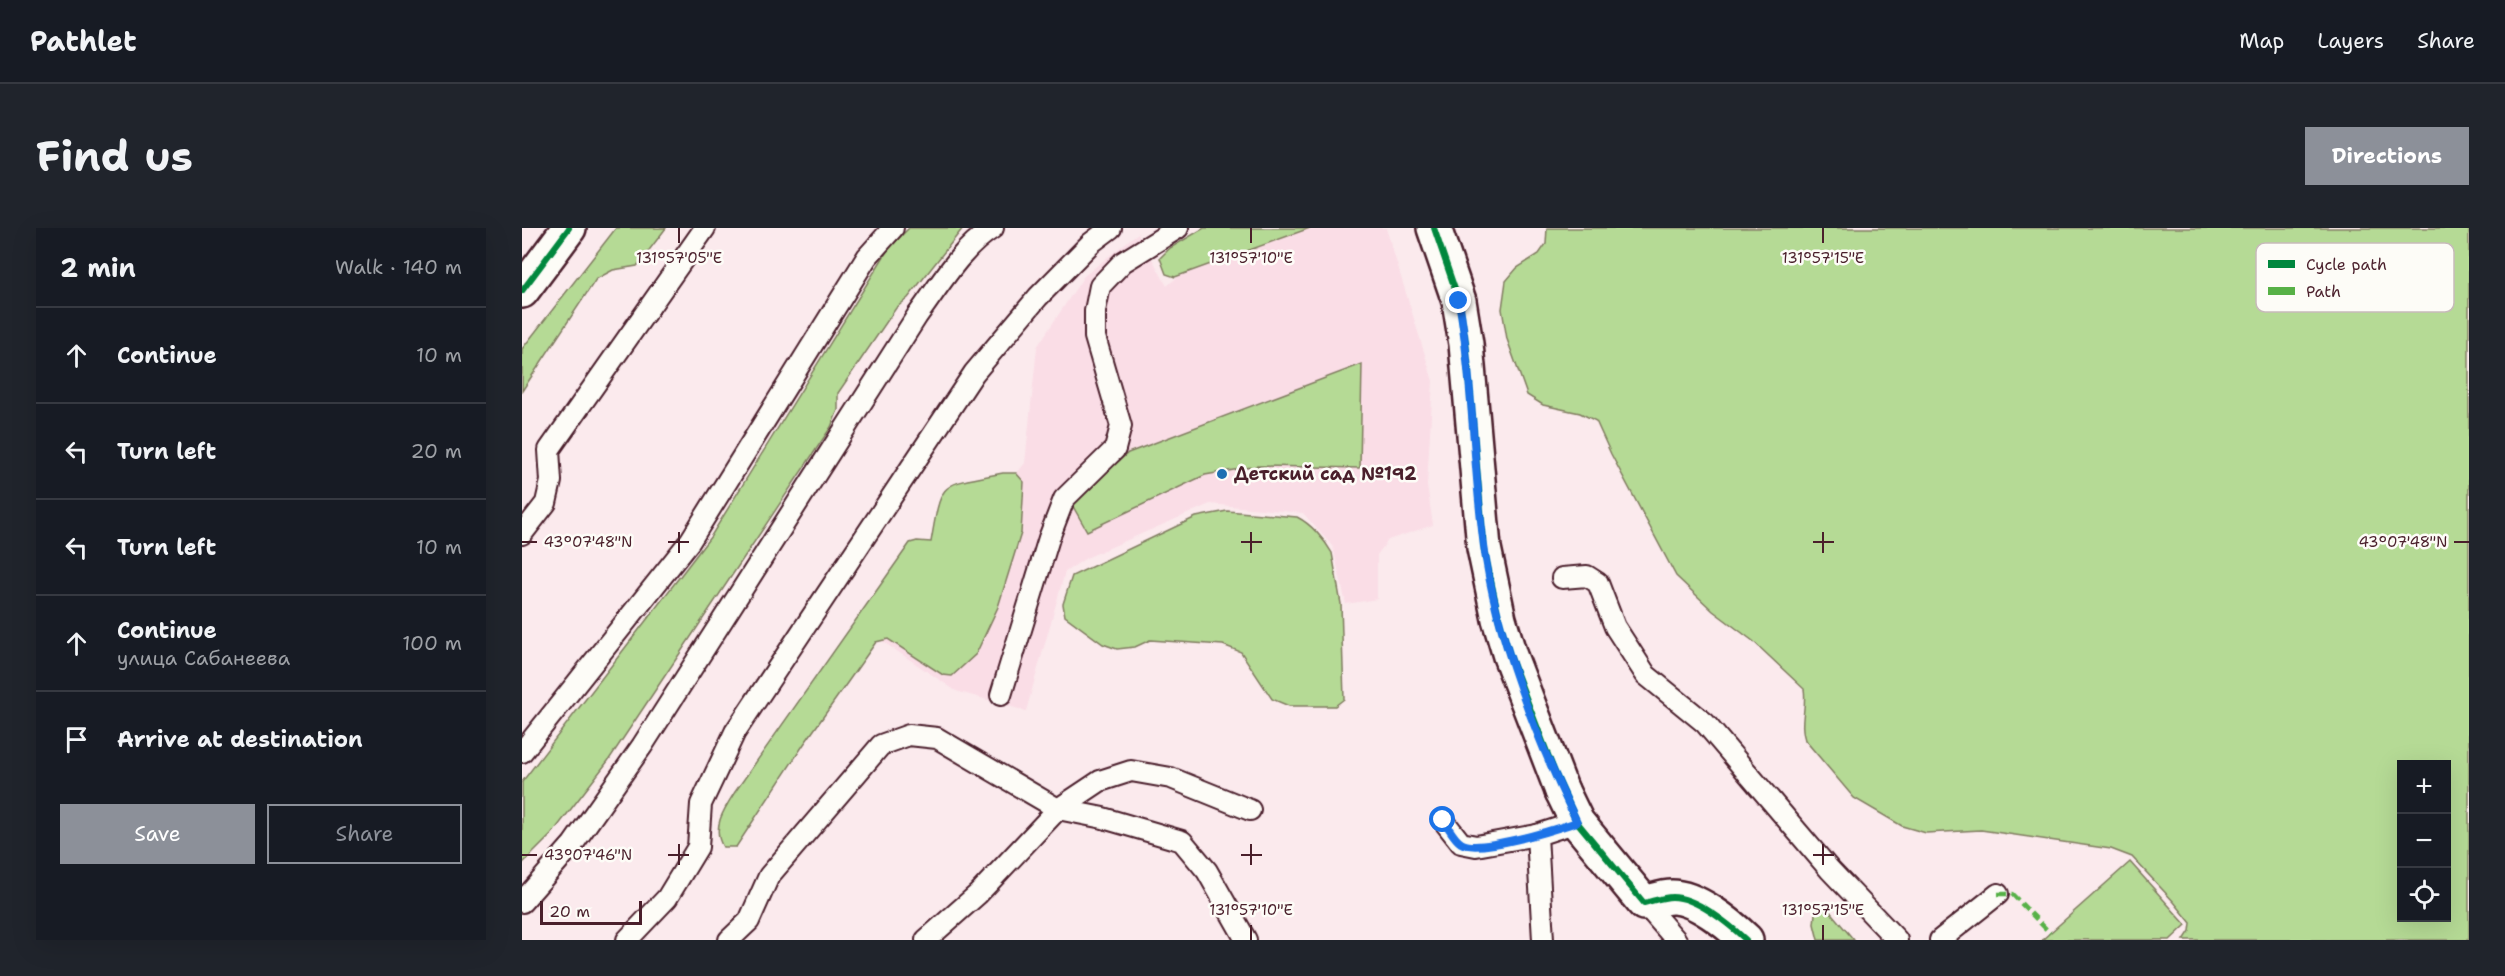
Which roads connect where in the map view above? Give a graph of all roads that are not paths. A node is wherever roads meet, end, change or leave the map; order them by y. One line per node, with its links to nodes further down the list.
1 (569, 228): 8 (street)
2 (705, 228): 9 (lane)
3 (893, 228): 12 (lane)
4 (993, 228): 19 (lane)
5 (1111, 228): 21 (lane)
6 (1178, 228): 11 (lane)
7 (1434, 228): 16 (street)
8 (522, 291)
9 (522, 534)
10 (1562, 578): 28 (lane)
11 (1001, 694)
12 (522, 752)
13 (1058, 809): 14 (lane); 22 (lane); 23 (lane); 24 (lane)
14 (1250, 810)
15 (1443, 820): 17 (lane)
16 (1577, 822): 17 (lane); 20 (street)
17 (1537, 835): 25 (lane)
18 (1998, 894): 29 (lane)
19 (522, 902)
20 (1644, 903): 26 (lane); 27 (street)
21 (627, 940)
22 (729, 940)
23 (926, 940)
24 (1245, 940)
25 (1543, 940)
26 (1676, 940)
27 (1746, 940)
28 (1897, 940)
29 (1940, 940)

